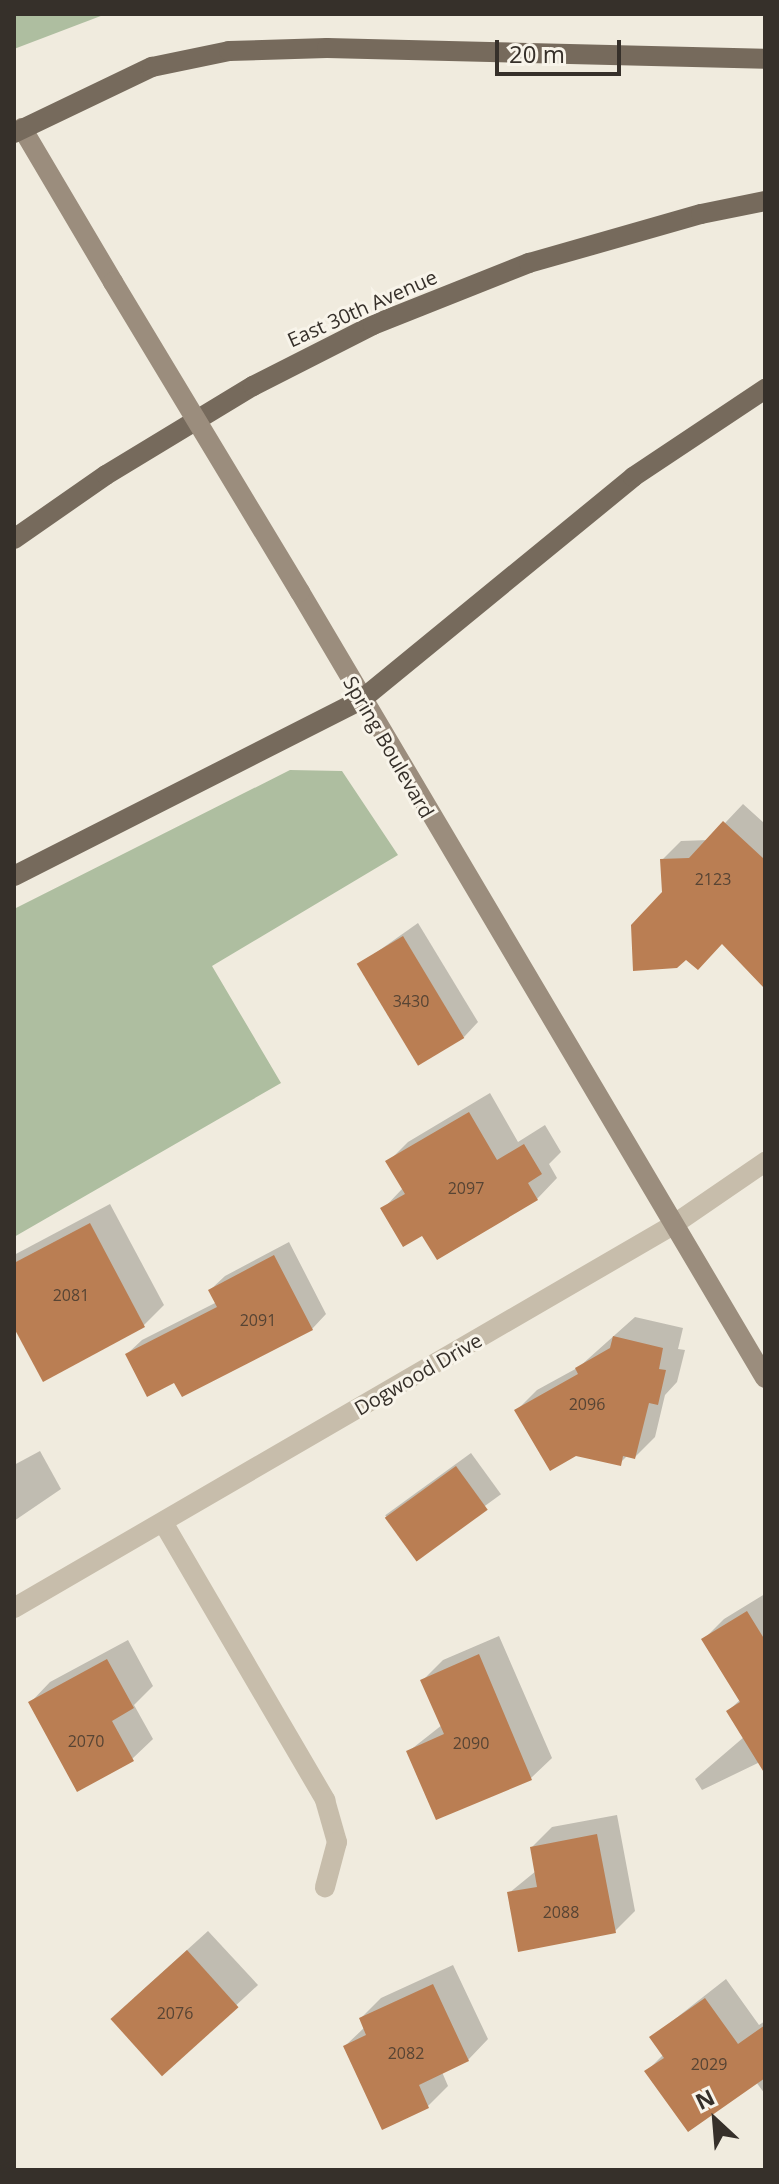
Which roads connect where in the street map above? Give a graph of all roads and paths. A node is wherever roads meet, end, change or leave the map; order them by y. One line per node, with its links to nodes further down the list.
1 (765, 59): 2 (main road)
2 (17, 125): 6 (street, Spring Boulevard, bridge)
3 (765, 201): 5 (main road, East 30th Avenue)
4 (765, 389): 6 (main road)
5 (14, 539)
6 (361, 700): 7 (main road); 9 (street, Spring Boulevard)
7 (14, 876)
8 (765, 1162): 9 (street, Dogwood Drive)
9 (673, 1225): 10 (street, Spring Boulevard); 11 (street, Dogwood Drive)
10 (765, 1378)
11 (164, 1524): 12 (street, Dogwood Drive); 13 (street)
12 (14, 1608)
13 (325, 1887)

